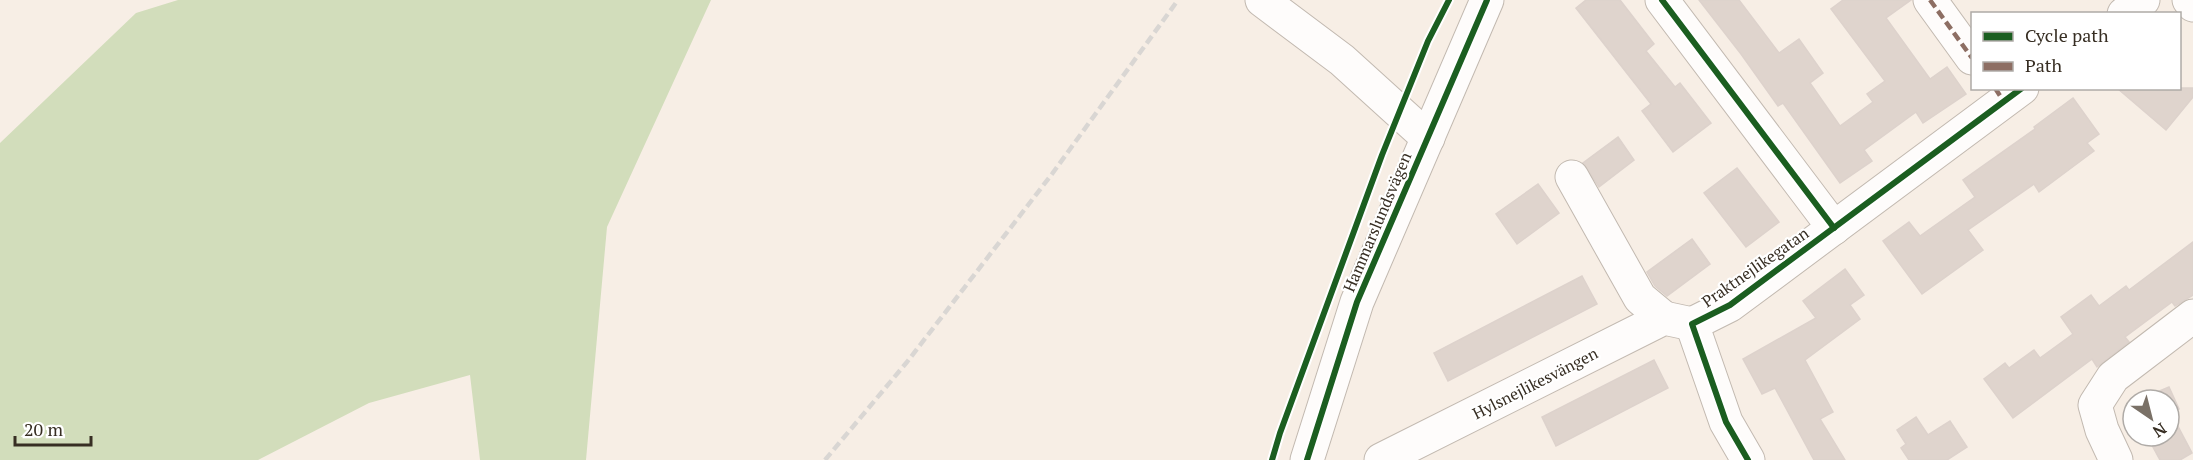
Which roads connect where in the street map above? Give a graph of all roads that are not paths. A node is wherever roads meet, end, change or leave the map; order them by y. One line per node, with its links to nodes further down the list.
1 (1262, 0): 11 (street)
2 (1487, 0): 11 (street, Hammarslundsvägen)
3 (1662, 0): 13 (street, Praktnejlikegatan)
4 (1930, 0): 9 (street)
5 (2143, 0): 8 (street)
6 (2189, 0): 7 (street)
7 (2193, 4)
8 (2127, 12)
9 (1971, 57)
10 (2007, 93): 13 (street, Praktnejlikegatan)
11 (1428, 138): 16 (street, Hammarslundsvägen)
12 (1572, 177): 15 (street)
13 (1834, 228): 15 (street, Praktnejlikegatan)
14 (2193, 316): 19 (street)
15 (1678, 321): 17 (street, Hylsnejlikesvängen); 18 (street, Praktnejlikegatan)
16 (1307, 460)
17 (1381, 460)
18 (1748, 460)
19 (2116, 460)

